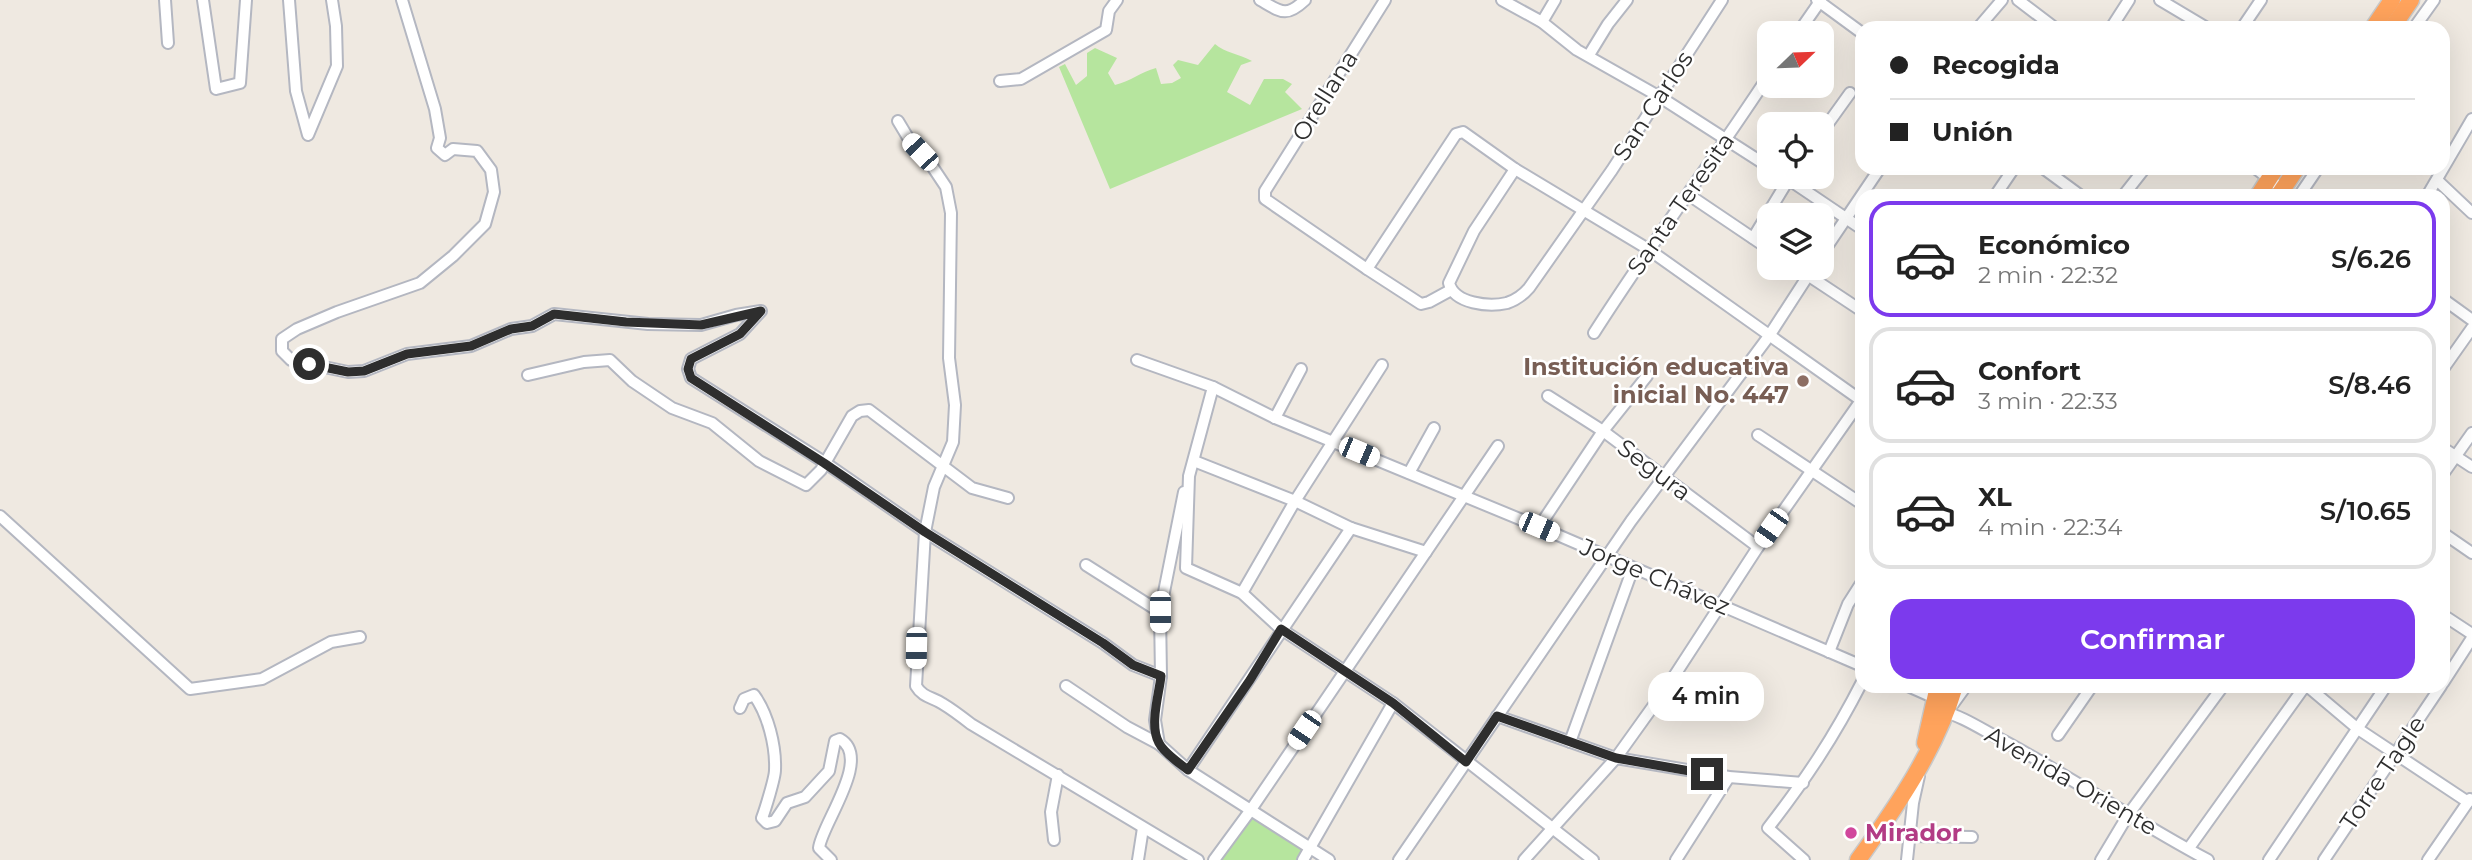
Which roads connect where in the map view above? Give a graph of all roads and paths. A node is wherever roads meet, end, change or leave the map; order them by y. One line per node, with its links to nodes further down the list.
1 (165, 0): 35 (street)
2 (203, 0): 3 (street)
3 (246, 0)
4 (289, 0): 5 (street)
5 (331, 0)
6 (402, 0): 95 (street)
7 (1117, 0): 37 (street)
8 (1260, 0): 9 (street)
9 (1305, 0)
10 (1385, 0): 65 (street, Orellana)
11 (1502, 0): 33 (street)
12 (1555, 0): 33 (street)
13 (1627, 0): 36 (street)
14 (1723, 0): 40 (street, San Carlos)
15 (2001, 0): 25 (street)
16 (2018, 0): 26 (street)
17 (2129, 0): 27 (street)
18 (2160, 0): 28 (street)
19 (2261, 0): 29 (street)
20 (2392, 0): 30 (highway)
21 (2411, 0): 31 (highway)
22 (2434, 0): 32 (street)
23 (1820, 1): 24 (street); 34 (street)
24 (1806, 21)
25 (1984, 21)
26 (2046, 21)
27 (2116, 21)
28 (2195, 21)
29 (2247, 21)
30 (2378, 21)
31 (2397, 21)
32 (2419, 21)
33 (1542, 22): 36 (street)
34 (1855, 28)
35 (168, 43)
36 (1589, 55): 40 (street)
37 (1000, 81)
38 (1757, 93): 44 (street, Santa Teresita)
39 (1850, 93): 41 (street)
40 (1660, 97): 44 (street); 57 (street, San Carlos)
41 (1834, 115)
42 (2472, 118): 45 (street)
43 (898, 121): 97 (street)
44 (1726, 141): 46 (street); 55 (street, Santa Teresita)
45 (2450, 155)
46 (1757, 160)
47 (1515, 169): 57 (street); 65 (street); 68 (street)
48 (2052, 175): 53 (street)
49 (2140, 175): 54 (street)
50 (2441, 175): 58 (street)
51 (1781, 189): 62 (street)
52 (1805, 189): 59 (street)
53 (2072, 189)
54 (2128, 189)
55 (1689, 195): 62 (street); 64 (street, Santa Teresita)
56 (1855, 205): 59 (street)
57 (1582, 211): 64 (street); 68 (street, San Carlos)
58 (2472, 213)
59 (1846, 218): 60 (street); 61 (street)
60 (1855, 224)
61 (1834, 236)
62 (1753, 239): 63 (street)
63 (1757, 242)
64 (1648, 248): 73 (street, Santa Teresita); 74 (street)
65 (1367, 269): 68 (street)
66 (1804, 280): 74 (street)
67 (1822, 280): 70 (street)
68 (1451, 290)
69 (2450, 304): 71 (street)
70 (1855, 306)
71 (2472, 320)
72 (2472, 328): 75 (street)
73 (1594, 333)
74 (1769, 336): 82 (street); 102 (street)
75 (2450, 359)
76 (1137, 360): 81 (street, Jorge Chávez)
77 (1382, 365): 90 (street)
78 (1301, 369): 85 (street)
79 (528, 375): 95 (street)
80 (1647, 376): 87 (street)
81 (1213, 387): 85 (street, Jorge Chávez); 94 (street)
82 (1855, 395)
83 (1548, 396): 87 (street, Segura)
84 (1855, 410): 99 (street)
85 (1275, 418): 90 (street, Jorge Chávez)
86 (1434, 428): 100 (street)
87 (1603, 431): 102 (street, Segura); 108 (street)
88 (2472, 433): 93 (street)
89 (1758, 435): 99 (street)
90 (1334, 441): 100 (street, Jorge Chávez); 106 (street)
91 (1498, 446): 103 (street)
92 (2450, 453): 93 (street)
93 (2455, 456): 96 (street); 98 (street)
94 (1194, 461): 101 (street); 106 (street)
95 (824, 463): 97 (street); 110 (street)
96 (2450, 464)
97 (945, 466): 104 (street); 110 (street)
98 (2472, 467)
99 (1811, 470): 105 (street); 112 (street)
100 (1409, 473): 103 (street, Jorge Chávez)
101 (1189, 476): 118 (street); 121 (street)
102 (1665, 478): 112 (street, Segura); 115 (street)
103 (1463, 497): 108 (street, Jorge Chávez); 113 (street)
104 (1008, 499)
105 (1855, 500)
106 (1295, 501): 109 (street); 118 (street)
107 (0, 516): 125 (street)
108 (1539, 527): 115 (street, Jorge Chávez)
109 (1351, 528): 113 (street); 123 (street)
110 (925, 532): 130 (street); 152 (street)
111 (2450, 538): 114 (street)
112 (1758, 547): 120 (street)
113 (1426, 552): 128 (street)
114 (2472, 553)
115 (1608, 557): 117 (street, Jorge Chávez); 142 (street)
116 (1086, 565): 121 (street)
117 (1633, 568): 120 (street, Jorge Chávez); 145 (street)
118 (1242, 593): 123 (street)
119 (1855, 593): 126 (street)
120 (1720, 605): 126 (street, Jorge Chávez); 148 (street)
121 (1160, 612): 130 (street)
122 (2450, 620): 124 (street)
123 (1281, 629): 128 (street); 151 (street)
124 (2472, 636): 129 (street, Torre Tagle)
125 (360, 637)
126 (1829, 652): 127 (street, Jorge Chávez)
127 (1855, 663)
128 (1345, 669): 140 (street); 156 (street)
129 (2450, 671)
130 (1161, 676): 146 (street)
131 (1066, 686): 146 (street)
132 (1856, 693): 154 (street)
133 (2087, 693): 144 (street)
134 (2218, 693): 157 (street)
135 (2302, 693): 164 (street)
136 (2314, 693): 143 (street)
137 (2381, 693): 143 (street)
138 (2436, 693): 147 (street, Torre Tagle)
139 (1938, 701): 150 (highway); 157 (street, Avenida Oriente)
140 (1393, 703): 149 (street); 163 (street)
141 (740, 708): 165 (street)
142 (1497, 716): 145 (street); 149 (street)
143 (2358, 729): 147 (street); 179 (street)
144 (2057, 735)
145 (1570, 742): 148 (street)
146 (1159, 744): 151 (street)
147 (2396, 756): 155 (street); 180 (street, Torre Tagle)
148 (1616, 758): 153 (street); 159 (street)
149 (1466, 762): 159 (street); 171 (street)
150 (1922, 763): 160 (street); 176 (highway)
151 (1188, 770): 156 (street)
152 (1058, 775): 158 (street); 162 (street)
153 (1729, 778): 154 (street); 174 (street)
154 (1802, 783): 175 (street)
155 (2470, 799): 181 (street)
156 (1250, 811): 163 (street); 168 (street)
157 (2128, 815): 164 (street, Avenida Oriente); 178 (street)
158 (1143, 828): 166 (street); 167 (street)
159 (1552, 829): 172 (street); 173 (street)
160 (1909, 836): 161 (street); 177 (street)
161 (1972, 837)
162 (1054, 840)
163 (1310, 849): 169 (street); 170 (street)
164 (2197, 856)
165 (831, 860)
166 (1139, 860)
167 (1198, 860)
168 (1214, 860)
169 (1303, 860)
170 (1329, 860)
171 (1399, 860)
172 (1524, 860)
173 (1593, 860)
174 (1676, 860)
175 (1804, 860)
176 (1858, 860)
177 (1907, 860)
178 (2101, 860)
179 (2269, 860)
180 (2324, 860)
181 (2428, 860)

